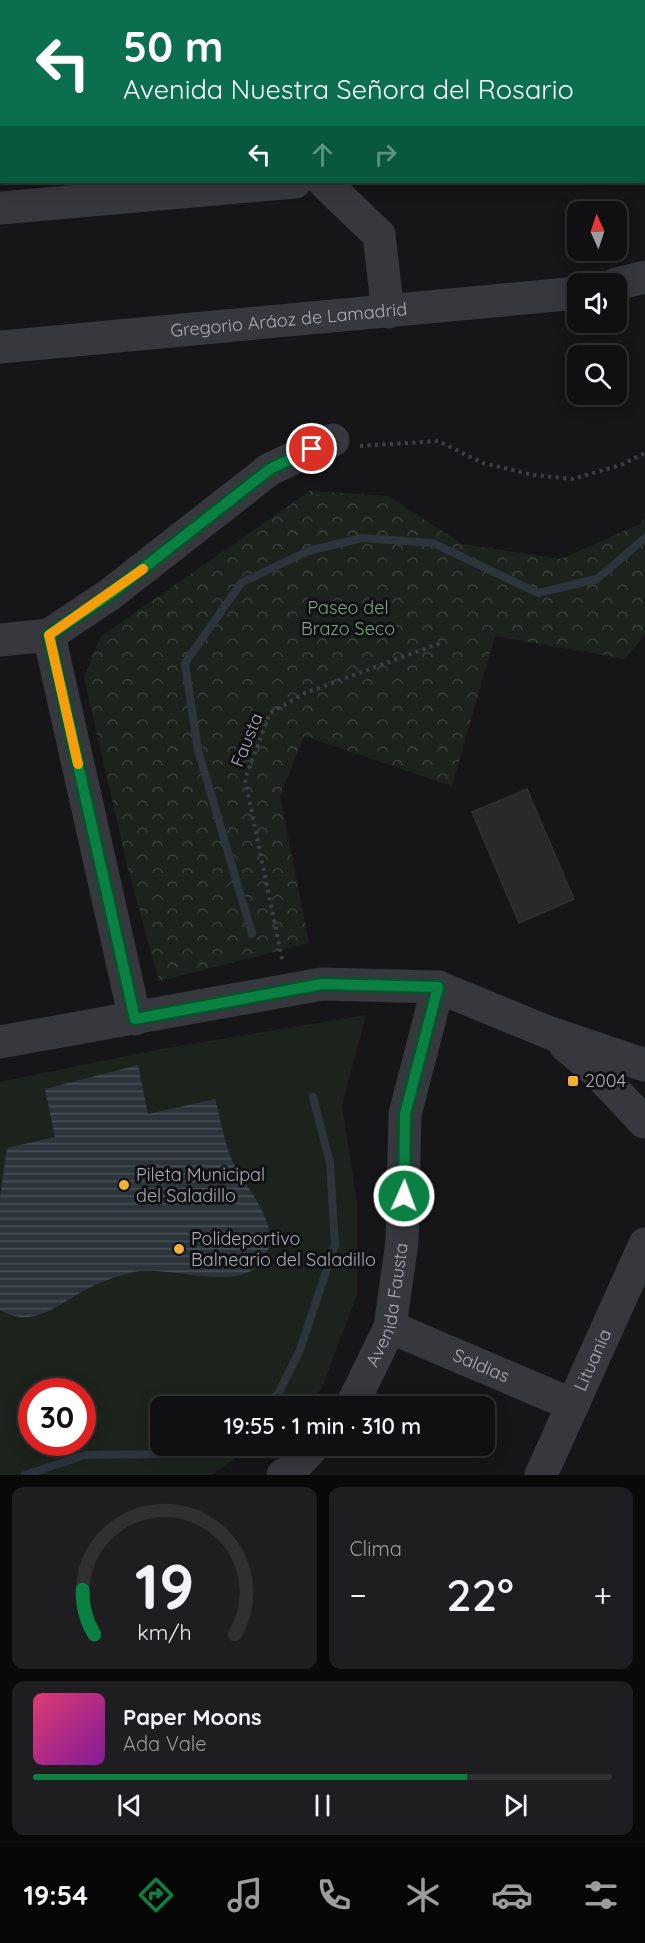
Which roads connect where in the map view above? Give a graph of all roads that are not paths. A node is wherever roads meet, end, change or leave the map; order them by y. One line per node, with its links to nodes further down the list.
1 (273, 183): 3 (street)
2 (325, 183): 8 (street)
3 (71, 192): 4 (street)
4 (0, 208)
5 (645, 277): 6 (street)
6 (627, 281)
7 (567, 294): 8 (street, Gregorio Aráoz de Lamadrid)
8 (388, 312): 9 (street, Gregorio Aráoz de Lamadrid)
9 (0, 347)
10 (333, 440): 11 (street)
11 (49, 635): 12 (street); 14 (street)
12 (0, 640)
13 (438, 987): 14 (street); 15 (street); 20 (street, Avenida Fausta)
14 (135, 1019): 16 (street)
15 (550, 1033): 17 (street); 18 (street)
16 (0, 1042)
17 (645, 1065)
18 (645, 1122)
19 (645, 1244): 22 (street, Lituania)
20 (390, 1327): 21 (street, Avenida Fausta); 22 (street, Saldias)
21 (356, 1396)
22 (573, 1405): 25 (street, Lituania)
23 (304, 1456): 24 (street)
24 (283, 1475)
25 (541, 1475)

